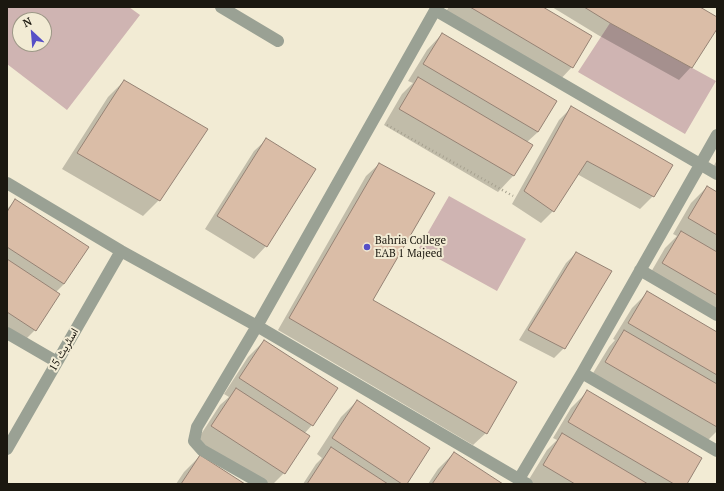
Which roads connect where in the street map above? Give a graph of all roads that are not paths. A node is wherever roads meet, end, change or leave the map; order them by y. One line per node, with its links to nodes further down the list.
1 (221, 7): 3 (street)
2 (436, 9): 5 (street); 11 (street)
3 (278, 41)
4 (717, 135): 5 (street)
5 (700, 164): 6 (street); 9 (street)
6 (717, 174)
7 (7, 183): 8 (street)
8 (121, 250): 11 (street); 13 (street, اسٹریٹ 15)
9 (640, 270): 10 (street); 14 (street)
10 (717, 315)
11 (257, 326): 17 (street); 18 (street)
12 (7, 333): 13 (street)
13 (57, 362): 15 (street, اسٹریٹ 15)
14 (582, 373): 16 (street); 17 (street)
15 (7, 449)
16 (717, 451)
17 (523, 482)
18 (262, 484)

